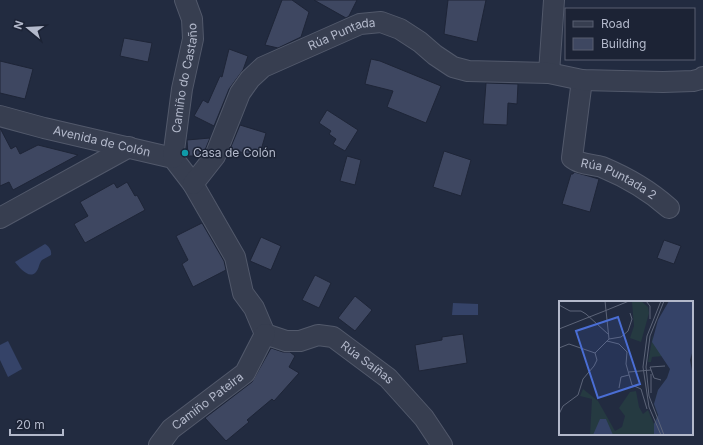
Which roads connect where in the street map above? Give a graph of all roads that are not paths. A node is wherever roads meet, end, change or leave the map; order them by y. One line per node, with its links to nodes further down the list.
1 (185, 0): 8 (street, Camiño do Castaño)
2 (554, 0): 3 (street)
3 (549, 73): 5 (street, Rúa Puntada); 9 (street, Rúa Puntada)
4 (703, 77): 5 (street, Rúa Puntada)
5 (582, 80): 10 (street, Rúa Puntada 2)
6 (0, 116): 7 (street, Avenida de Colón)
7 (129, 147): 8 (street, Avenida de Colón); 11 (street)
8 (173, 158): 9 (street)
9 (193, 184): 12 (street)
10 (669, 208)
11 (0, 218)
12 (265, 334): 13 (street, Camiño Pateira); 14 (street, Rúa Saíñas)
13 (159, 445)
14 (442, 445)

